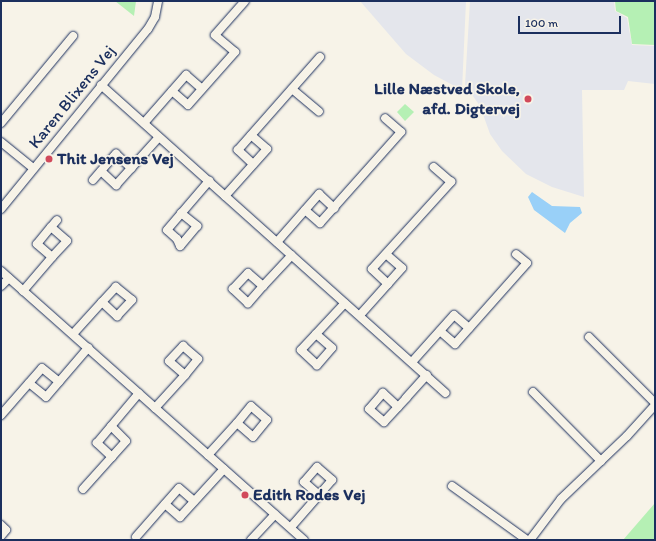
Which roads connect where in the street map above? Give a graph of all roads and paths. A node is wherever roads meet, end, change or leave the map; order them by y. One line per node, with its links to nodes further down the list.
1 (158, 1): 5 (street, Karen Blixens Vej)
2 (244, 1): 6 (street)
3 (73, 36): 11 (street)
4 (320, 57): 7 (street)
5 (101, 85): 12 (street); 18 (street, Karen Blixens Vej)
6 (202, 89): 8 (street); 8 (street)
7 (292, 89): 9 (street); 13 (street)
8 (172, 92): 12 (street)
9 (319, 112)
10 (385, 118): 24 (street)
11 (1, 123)
12 (144, 123): 14 (street)
13 (251, 135): 16 (street); 16 (street)
14 (159, 136): 19 (street); 22 (street)
15 (1, 142): 18 (street)
16 (254, 164): 23 (street)
17 (434, 167): 31 (street)
18 (33, 168): 25 (street, Karen Blixens Vej)
19 (131, 168): 20 (street); 20 (street)
20 (101, 171): 21 (street)
21 (93, 180)
22 (209, 181): 23 (street); 27 (street)
23 (226, 196): 30 (street)
24 (334, 208): 26 (street); 26 (street)
25 (1, 209)
26 (305, 210): 30 (street)
27 (181, 213)
28 (57, 220): 29 (street)
29 (51, 227): 34 (street); 34 (street)
30 (277, 242): 33 (street)
31 (386, 254): 37 (street); 37 (street)
32 (516, 254): 44 (street)
33 (292, 255): 39 (street); 42 (street)
34 (52, 257): 40 (street)
35 (1, 271): 36 (street)
36 (9, 278): 38 (street); 40 (street)
37 (388, 284): 43 (street)
38 (1, 286)
39 (263, 286)
40 (23, 291): 46 (street)
41 (102, 302): 46 (street)
42 (345, 303): 43 (street); 47 (street)
43 (360, 315): 50 (street)
44 (469, 328): 45 (street); 45 (street)
45 (440, 331): 50 (street)
46 (73, 334): 49 (street)
47 (316, 334)
48 (589, 337): 58 (street)
49 (88, 348): 53 (street); 56 (street)
50 (412, 362): 52 (street)
51 (185, 375): 60 (street)
52 (426, 375): 57 (street); 59 (street)
53 (59, 382): 54 (street); 54 (street)
54 (29, 383): 61 (street)
55 (532, 392): 66 (street)
56 (139, 393): 60 (street); 63 (street)
57 (446, 393)
58 (655, 404): 66 (street)
59 (398, 407)
60 (155, 408): 64 (street)
61 (1, 415)
62 (237, 423): 64 (street)
63 (111, 426): 65 (street); 65 (street)
64 (208, 455): 67 (street)
65 (112, 457): 69 (street)
66 (601, 461): 81 (street)
67 (224, 469): 71 (street); 73 (street)
68 (452, 486): 80 (street)
69 (83, 489)
70 (319, 495): 75 (street)
71 (194, 501): 72 (street); 72 (street)
72 (165, 504): 77 (street)
73 (275, 514): 75 (street); 78 (street)
74 (1, 525): 76 (street)
75 (291, 527): 79 (street)
76 (1, 536)
77 (136, 537)
78 (251, 540)
79 (304, 540)
80 (527, 540)
81 (530, 540)

